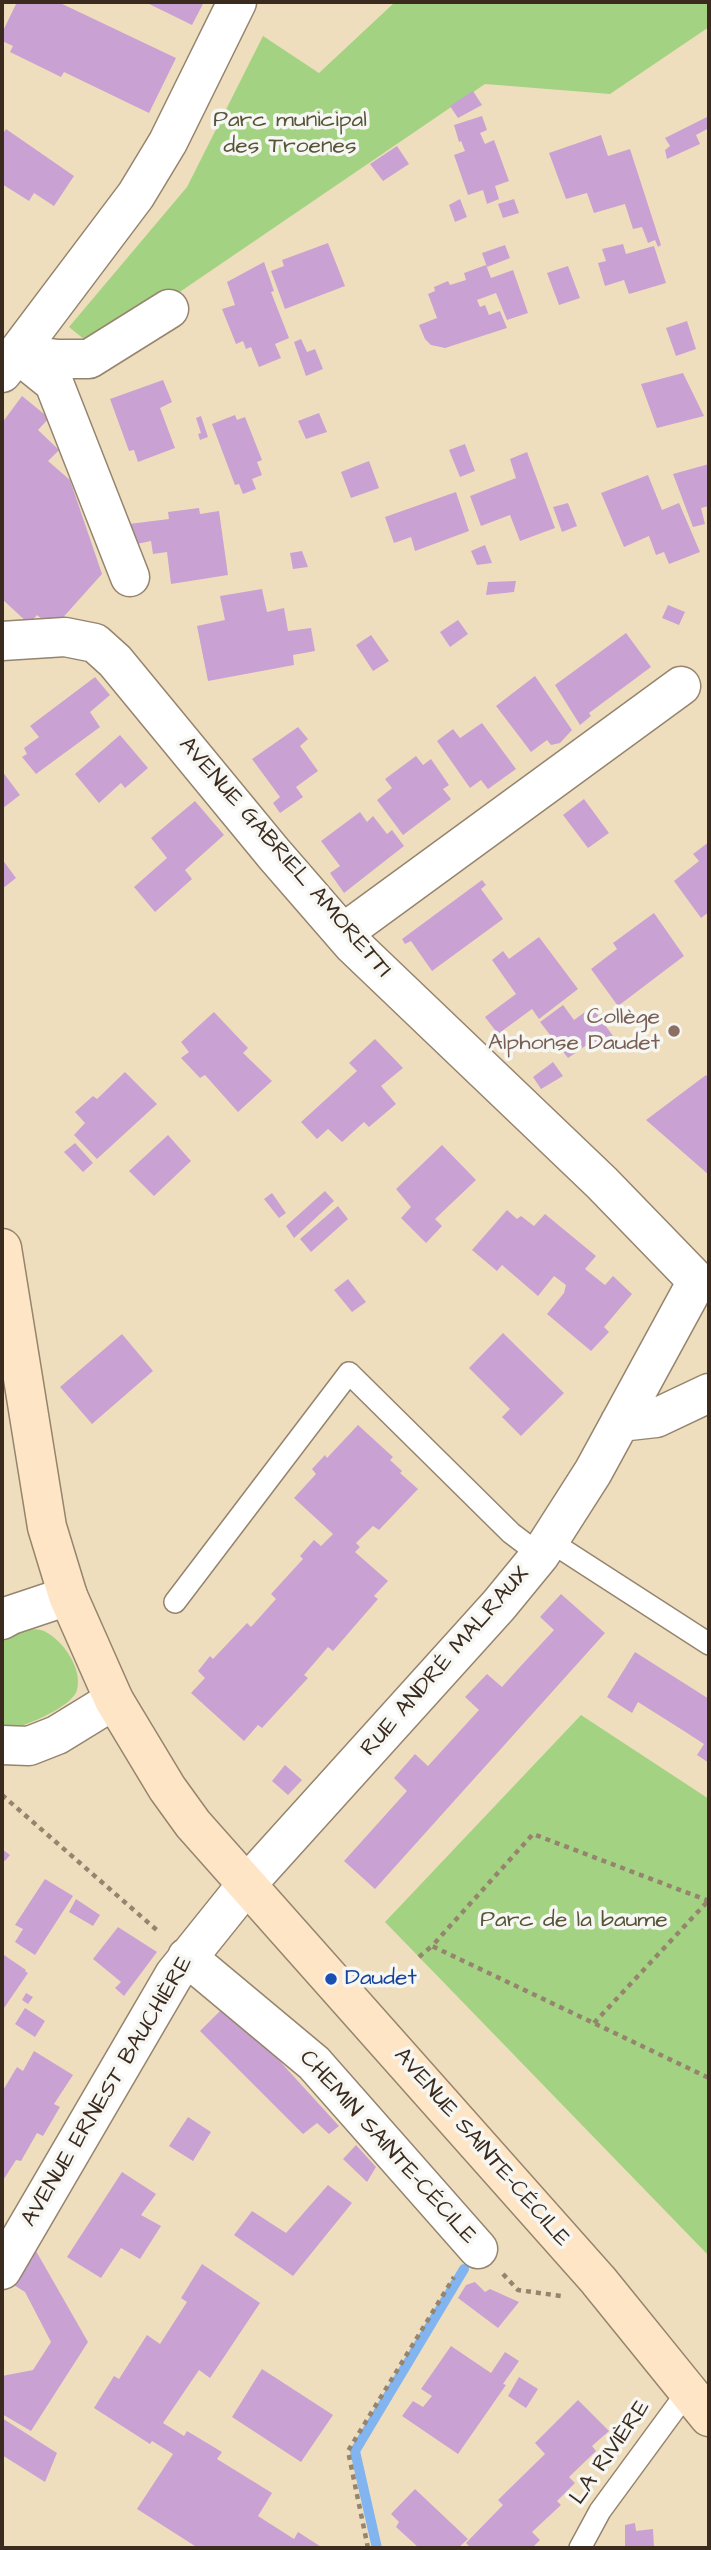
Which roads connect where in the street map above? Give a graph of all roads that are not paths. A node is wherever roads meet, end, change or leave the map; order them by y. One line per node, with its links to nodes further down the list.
1 (237, 2): 3 (street)
2 (169, 309): 3 (street)
3 (10, 363): 4 (street)
4 (130, 577)
5 (2, 641): 7 (street, AVENUE GABRIEL AMORETTI)
6 (681, 686): 7 (street)
7 (343, 933): 9 (street, AVENUE GABRIEL AMORETTI)
8 (2, 1248): 13 (main road)
9 (697, 1280): 11 (street, RUE ANDRÉ MALRAUX)
10 (709, 1392): 11 (street)
11 (620, 1422): 12 (street, RUE ANDRÉ MALRAUX)
12 (544, 1548): 14 (lane); 16 (lane); 19 (street, RUE ANDRÉ MALRAUX)
13 (68, 1596): 15 (street); 17 (main road)
14 (175, 1602)
15 (2, 1620)
16 (709, 1644)
17 (114, 1700): 18 (street); 19 (main road, AVENUE SAINTE-CÉCILE)
18 (2, 1745)
19 (247, 1884): 20 (street, AVENUE ERNEST BAUCHIÈRE); 23 (main road, AVENUE SAINTE-CÉCILE)
20 (187, 1957): 21 (street, CHEMIN SAINTE-CÉCILE); 22 (street, AVENUE ERNEST BAUCHIÈRE)
21 (476, 2246)
22 (2, 2270)
23 (698, 2404): 24 (lane, LA RIVIÈRE)
24 (580, 2548)

